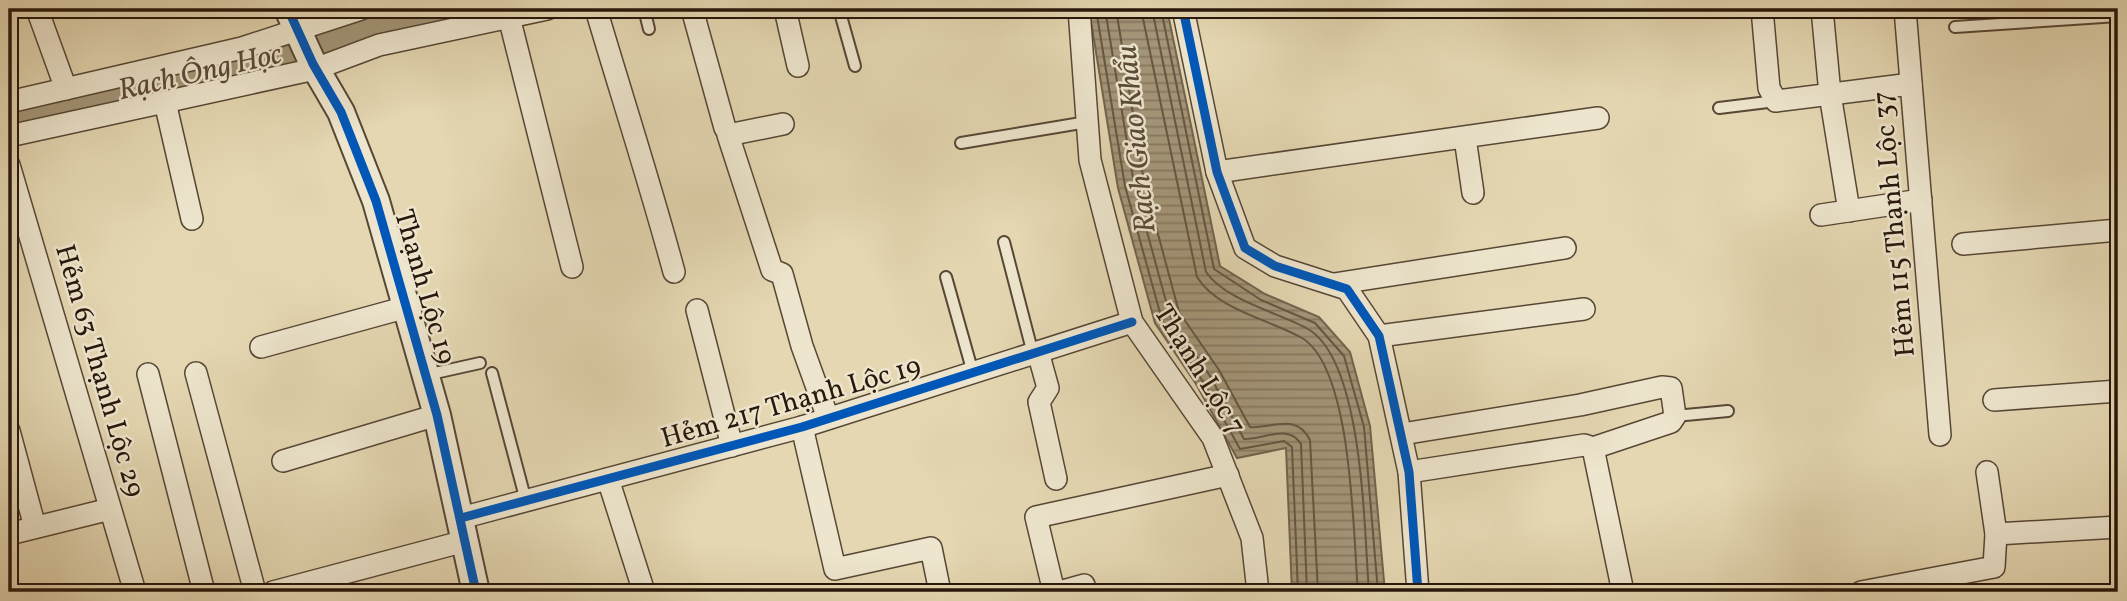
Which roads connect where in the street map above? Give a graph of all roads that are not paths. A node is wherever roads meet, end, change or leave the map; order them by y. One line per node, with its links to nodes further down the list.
1 (37, 9): 23 (street)
2 (361, 9): 16 (street)
3 (547, 9): 15 (street)
4 (596, 9): 48 (street)
5 (644, 9): 18 (lane)
6 (692, 9): 32 (street)
7 (785, 9): 19 (street)
8 (839, 9): 20 (lane)
9 (1079, 9): 30 (street, Thạnh Lộc 7)
10 (1183, 9): 37 (street)
11 (1762, 9): 25 (street)
12 (1822, 9): 24 (street)
13 (1905, 9): 22 (street, Hẻm 115 Thạnh Lộc 37)
14 (2118, 16): 17 (lane)
15 (509, 17): 21 (street); 47 (street)
16 (294, 24): 21 (street, Thạnh Lộc 19); 23 (street)
17 (1955, 27)
18 (649, 29)
19 (798, 66)
20 (855, 66)
21 (314, 67): 27 (street); 51 (street, Thạnh Lộc 19)
22 (1911, 84): 24 (street); 39 (street, Hẻm 115 Thạnh Lộc 37)
23 (66, 89): 26 (street)
24 (1830, 94): 25 (street); 40 (street)
25 (1776, 101): 28 (lane)
26 (9, 102)
27 (165, 102): 33 (street); 42 (street)
28 (1719, 108)
29 (1598, 118): 34 (street)
30 (1087, 121): 35 (lane); 54 (street, Thạnh Lộc 7)
31 (783, 124): 69 (street)
32 (725, 128)
33 (9, 136)
34 (1465, 138): 37 (street); 38 (street)
35 (961, 143)
36 (9, 165): 83 (street, Hẻm 63 Thạnh Lộc 29)
37 (1217, 172): 50 (street)
38 (1473, 193)
39 (1921, 200): 40 (street); 73 (street, Hẻm 115 Thạnh Lộc 37)
40 (1849, 211): 41 (street)
41 (1821, 215)
42 (192, 219)
43 (2118, 230): 45 (street)
44 (1004, 242): 57 (lane)
45 (1963, 244)
46 (1565, 248): 50 (street)
47 (572, 267)
48 (674, 272)
49 (946, 277): 61 (lane)
50 (1334, 284): 55 (street)
51 (407, 307): 56 (street); 63 (street, Thạnh Lộc 19)
52 (1584, 309): 55 (street)
53 (697, 310): 74 (street)
54 (1132, 322): 57 (street, Hẻm 217 Thạnh Lộc 19); 79 (street, Thạnh Lộc 7)
55 (1379, 336): 72 (street)
56 (261, 347)
57 (1037, 355): 61 (street, Hẻm 217 Thạnh Lộc 19); 81 (street)
58 (480, 363): 63 (lane)
59 (196, 373): 92 (street)
60 (492, 373): 82 (lane)
61 (973, 373): 69 (street, Hẻm 217 Thạnh Lộc 19)
62 (148, 374): 91 (street)
63 (426, 375): 67 (street, Thạnh Lộc 19)
64 (2118, 390): 65 (street)
65 (1994, 400)
66 (1728, 411): 68 (lane)
67 (437, 415): 76 (street); 86 (street, Thạnh Lộc 19)
68 (1675, 416): 72 (street); 75 (street)
69 (828, 418): 70 (street, Hẻm 217 Thạnh Lộc 19)
70 (802, 427): 74 (street, Hẻm 217 Thạnh Lộc 19); 96 (street)
71 (9, 431): 84 (street)
72 (1402, 434): 77 (street)
73 (1940, 435)
74 (732, 446): 80 (street, Hẻm 217 Thạnh Lộc 19)
75 (1593, 448): 77 (street); 100 (street)
76 (283, 461)
77 (1409, 472): 99 (street)
78 (1987, 472): 88 (street)
79 (1228, 475): 97 (street); 98 (street, Thạnh Lộc 7)
80 (608, 479): 82 (street, Hẻm 217 Thạnh Lộc 19); 95 (street)
81 (1056, 479)
82 (526, 501): 86 (street, Hẻm 217 Thạnh Lộc 19)
83 (110, 509): 84 (street); 90 (street, Hẻm 63 Thạnh Lộc 29)
84 (36, 527): 87 (street)
85 (2118, 527): 88 (street)
86 (463, 530): 93 (street, Hẻm 217 Thạnh Lộc 19); 94 (street, Thạnh Lộc 19)
87 (9, 534)
88 (1996, 534): 101 (street)
89 (1084, 585): 97 (street)
90 (135, 592)
91 (204, 592)
92 (255, 592)
93 (273, 592)
94 (475, 592)
95 (645, 592)
96 (940, 592)
97 (1056, 592)
98 (1258, 592)
99 (1418, 592)
100 (1623, 592)
101 (1861, 592)

